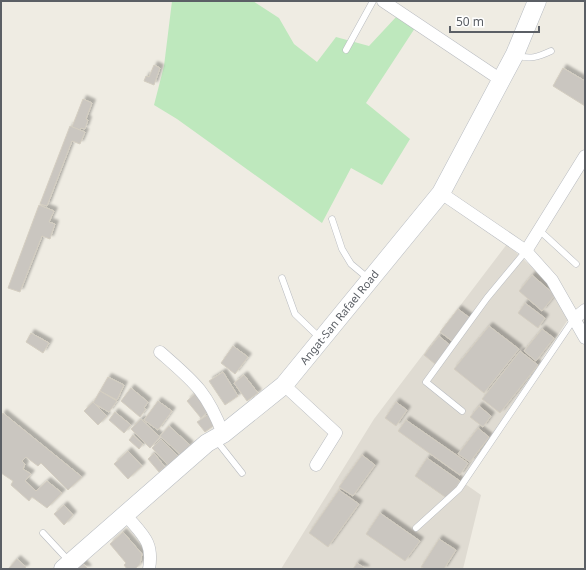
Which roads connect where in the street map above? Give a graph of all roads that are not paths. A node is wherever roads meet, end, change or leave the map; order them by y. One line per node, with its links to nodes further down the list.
1 (373, 1): 4 (lane)
2 (383, 1): 7 (street)
3 (537, 1): 6 (main road, Angat-San Rafael Road)
4 (346, 50)
5 (551, 51): 6 (lane)
6 (515, 54): 7 (main road, Angat-San Rafael Road)
7 (501, 80): 9 (main road, Angat-San Rafael Road)
8 (585, 156): 11 (street)
9 (441, 193): 12 (street); 15 (main road, Angat-San Rafael Road)
10 (332, 219): 15 (lane)
11 (539, 230): 12 (street); 13 (lane)
12 (526, 251): 17 (street); 22 (lane)
13 (576, 264)
14 (282, 278): 19 (lane)
15 (369, 280): 19 (main road, Angat-San Rafael Road)
16 (585, 310): 17 (street)
17 (574, 319): 18 (street); 27 (lane)
18 (585, 338)
19 (321, 339): 21 (main road, Angat-San Rafael Road)
20 (160, 352): 23 (street)
21 (284, 385): 23 (main road, Angat-San Rafael Road); 24 (street)
22 (462, 412)
23 (219, 436): 25 (lane); 26 (main road, Angat-San Rafael Road)
24 (316, 465)
25 (242, 473)
26 (125, 514): 29 (main road, Angat-San Rafael Road); 30 (street)
27 (416, 528)
28 (42, 533): 29 (lane)
29 (67, 566)
30 (148, 569)

